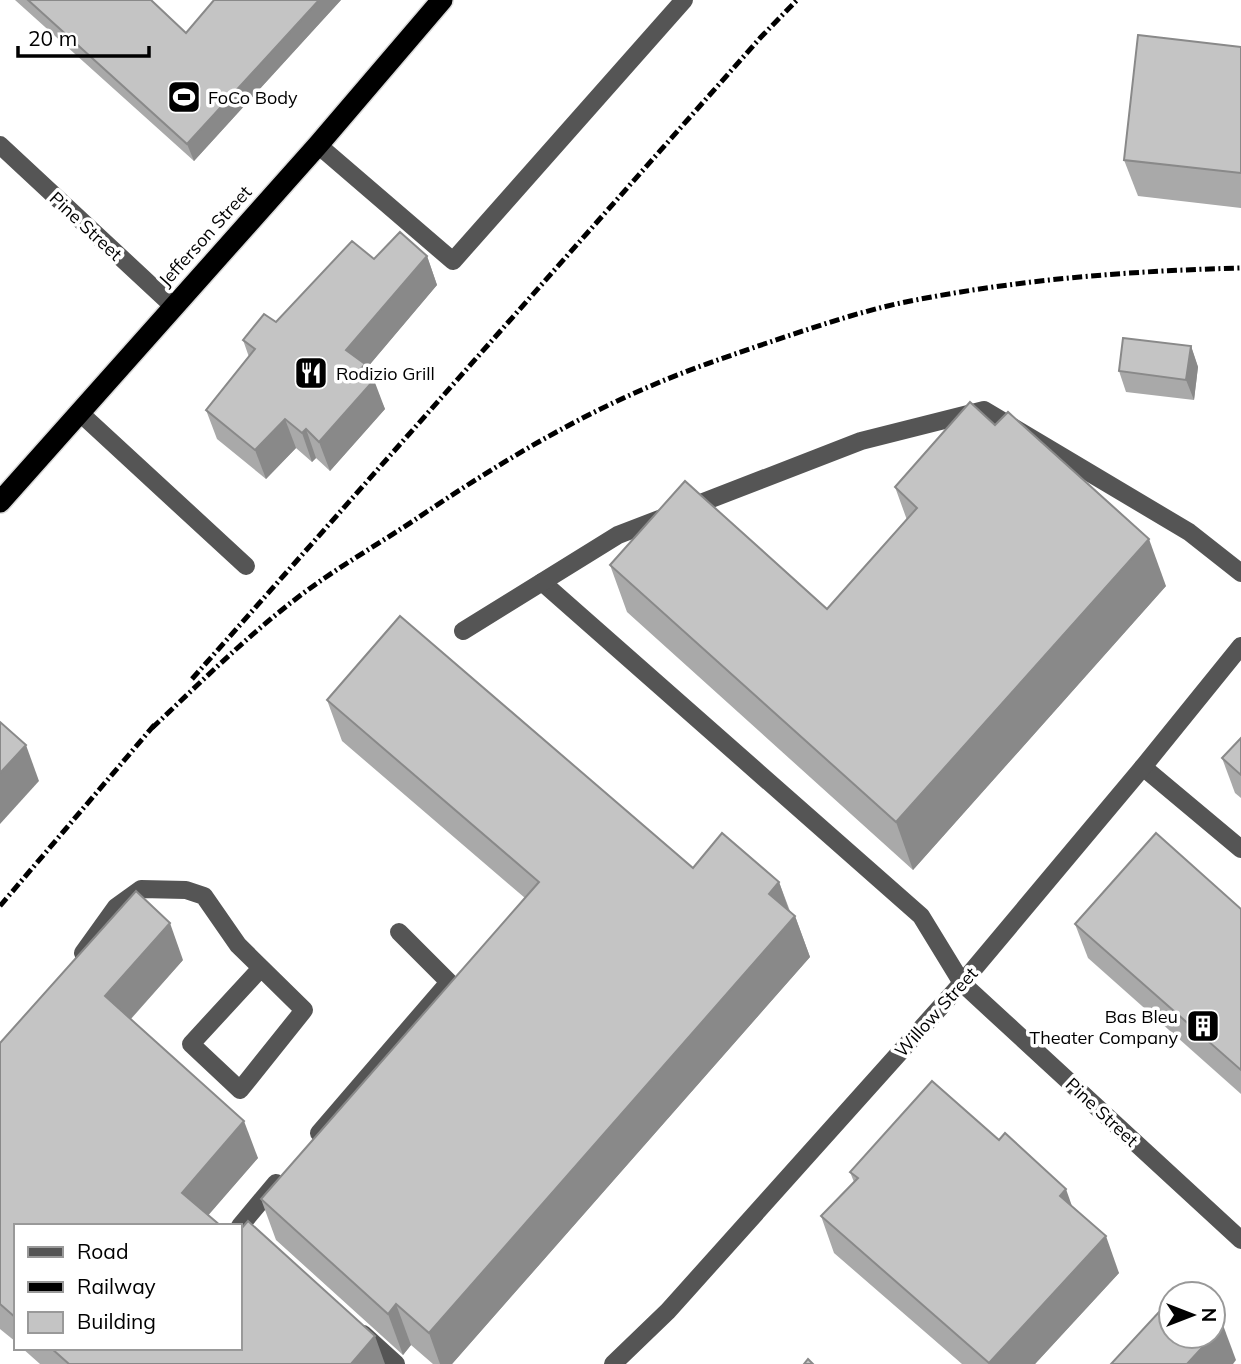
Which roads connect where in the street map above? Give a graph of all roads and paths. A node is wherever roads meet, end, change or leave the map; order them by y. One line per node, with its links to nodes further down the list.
1 (442, 0): 4 (highway, Jefferson Street)
2 (684, 0): 4 (street)
3 (0, 145): 5 (street, Pine Street)
4 (318, 145): 5 (highway, Jefferson Street)
5 (173, 306): 6 (highway, Jefferson Street)
6 (79, 412): 7 (highway, Jefferson Street); 8 (street)
7 (0, 502)
8 (246, 566)
9 (1241, 573): 10 (street)
10 (542, 582): 11 (street); 18 (street, Pine Street)
11 (463, 631)
12 (1241, 646): 13 (street, Willow Street)
13 (1143, 767): 14 (street); 18 (street, Willow Street)
14 (1241, 849)
15 (399, 932): 19 (street)
16 (261, 968): 16 (street); 17 (street)
17 (68, 969)
18 (962, 983): 22 (street, Pine Street); 25 (street, Willow Street)
19 (304, 1150)
20 (286, 1171): 21 (street)
21 (244, 1228)
22 (1241, 1240)
23 (355, 1327): 24 (street)
24 (396, 1364)
25 (613, 1364)

